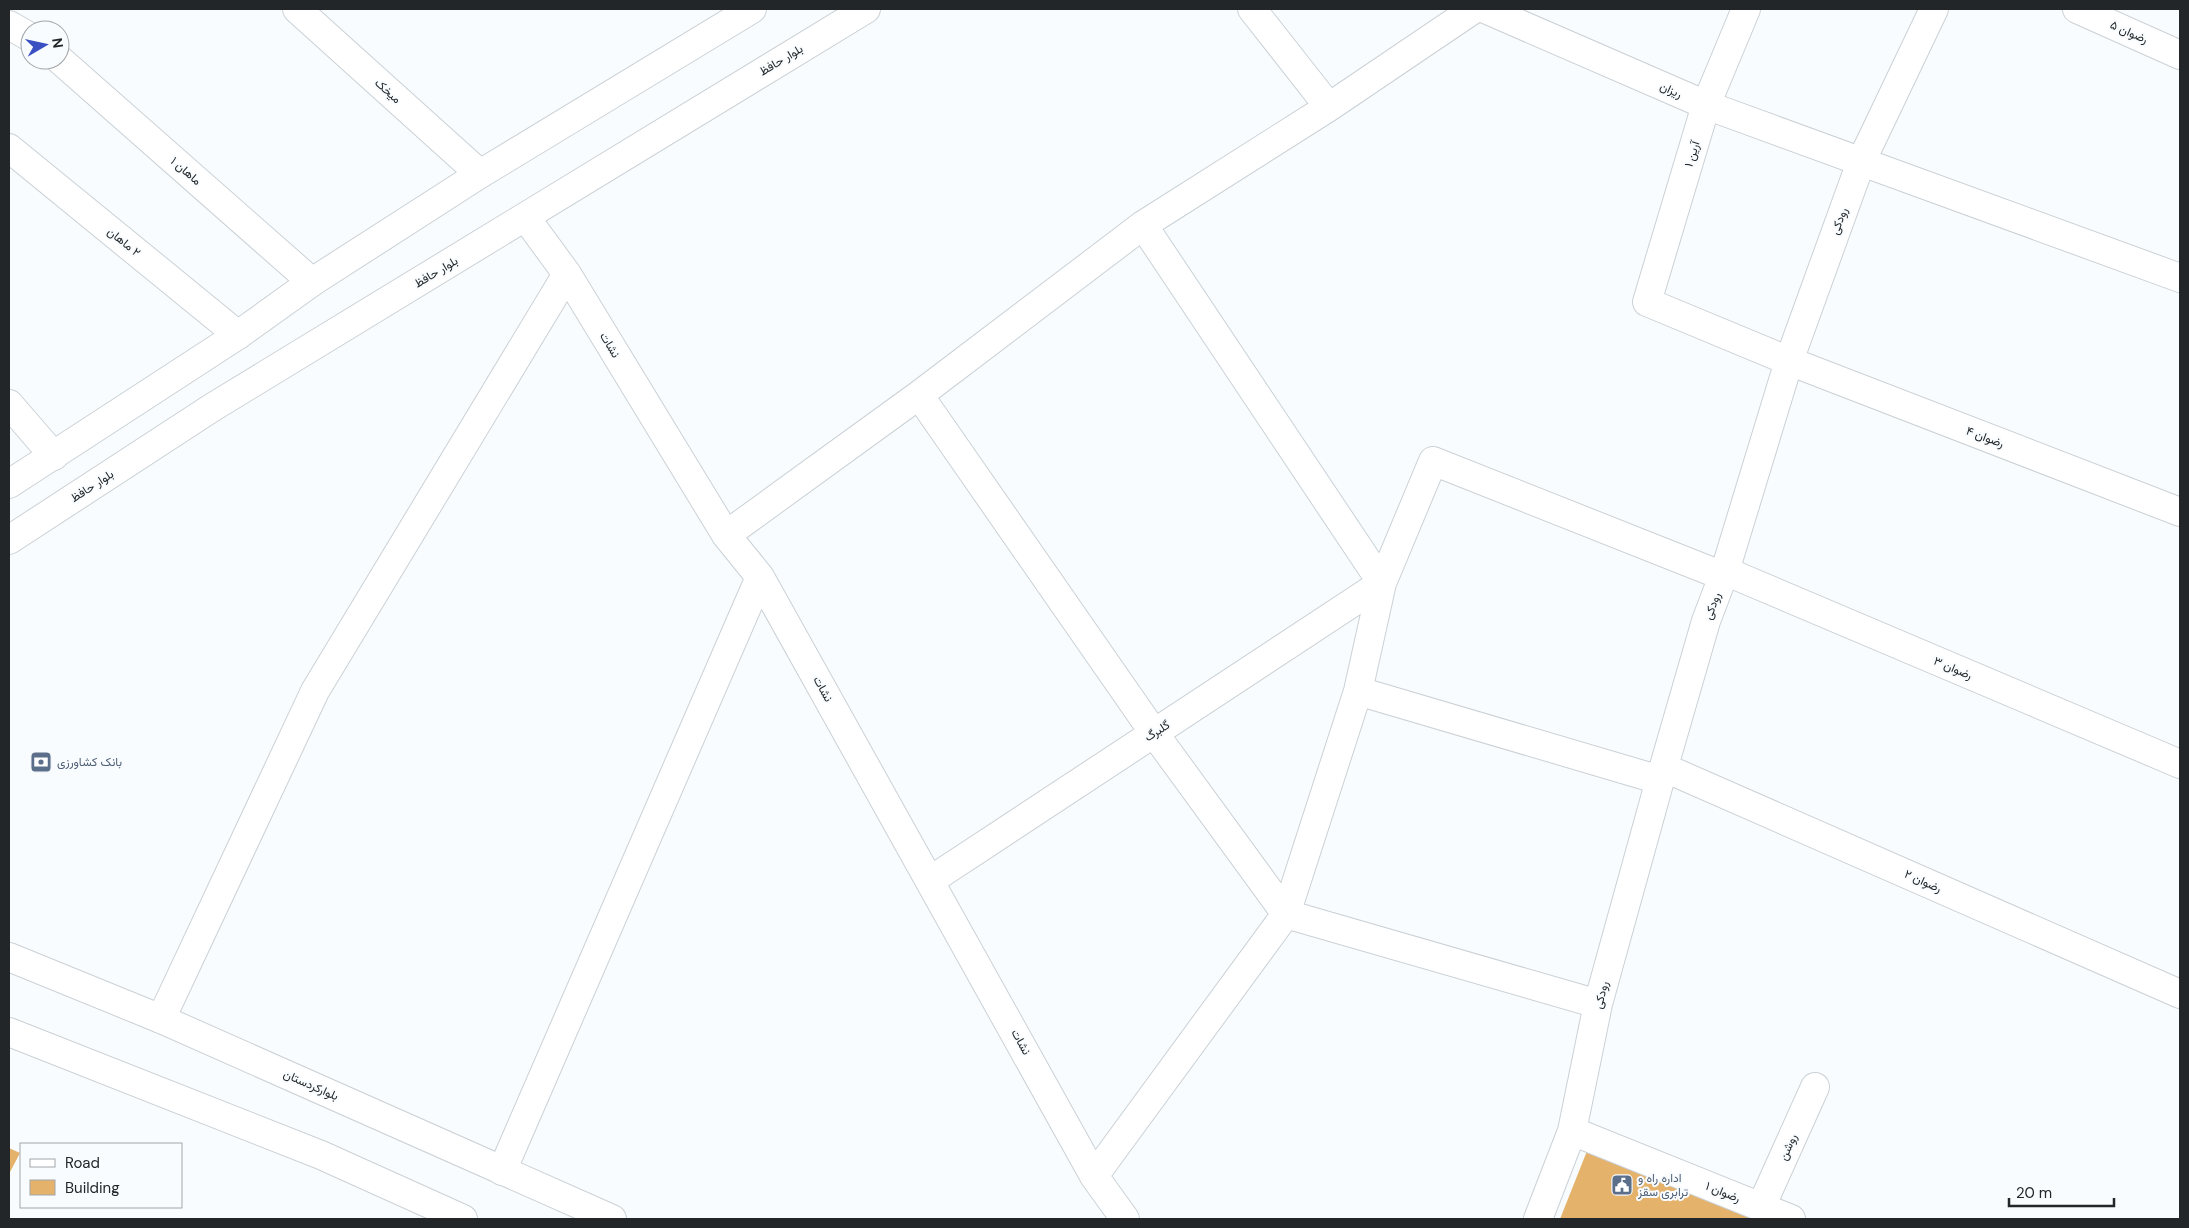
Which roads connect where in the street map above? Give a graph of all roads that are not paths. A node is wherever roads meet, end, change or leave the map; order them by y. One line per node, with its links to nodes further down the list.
1 (297, 9): 18 (street, میخک)
2 (752, 9): 18 (street)
3 (866, 9): 19 (street, بلوار حافظ)
4 (1252, 9): 15 (street)
5 (1474, 9): 15 (street)
6 (1485, 9): 14 (street, ریزان)
7 (1746, 9): 14 (street, آرین ۱)
8 (1934, 9): 17 (street, رودکی)
9 (2077, 9): 12 (street, رضوان ۵)
10 (9, 25): 11 (street)
11 (20, 31)
12 (2180, 55)
13 (70, 69): 23 (street, ماهان ۱)
14 (1706, 106): 17 (street, ریزان); 24 (street, آرین ۱)
15 (1329, 108): 20 (street)
16 (9, 148): 25 (street, ٢ ماهان)
17 (1861, 162): 22 (street, ریزان); 26 (street, رودکی)
18 (480, 174): 23 (street)
19 (526, 218): 21 (street, نشات); 33 (street, بلوار حافظ)
20 (1143, 225): 27 (street); 36 (street)
21 (567, 274): 32 (street, نشات); 46 (street)
22 (2180, 278)
23 (312, 282): 25 (street)
24 (1647, 302): 26 (street, رضوان ۴)
25 (238, 335): 29 (street)
26 (1789, 361): 31 (street, رضوان ۴); 34 (street, رودکی)
27 (919, 395): 32 (street); 38 (street)
28 (9, 404): 29 (street)
29 (54, 456): 30 (street)
30 (9, 484)
31 (2180, 512)
32 (726, 535): 35 (street, نشات)
33 (9, 540)
34 (1724, 574): 36 (street, رضوان ۳); 39 (street, رضوان ۳); 40 (street, رودکی)
35 (760, 577): 41 (street, نشات); 50 (street)
36 (1382, 583): 37 (street); 38 (street, گلبرگ)
37 (1358, 691): 40 (street, رضوان ۲); 42 (street)
38 (1154, 733): 41 (street, گلبرگ); 42 (street)
39 (2180, 764)
40 (1663, 774): 44 (street, رضوان ۲); 45 (street, رودکی)
41 (931, 880): 51 (street, نشات)
42 (1286, 914): 45 (street); 51 (street)
43 (9, 956): 46 (street, بلوارکردستان)
44 (2180, 994)
45 (1598, 1004): 49 (street, رودکی)
46 (161, 1019): 50 (street, بلوارکردستان)
47 (9, 1032): 53 (street)
48 (1815, 1087): 52 (street, روشن)
49 (1572, 1132): 52 (street, رضوان ۱); 56 (street, رودکی)
50 (502, 1171): 54 (street, بلوارکردستان)
51 (1094, 1176): 55 (street, نشات)
52 (1761, 1208): 57 (street, رضوان ۱)
53 (463, 1219)
54 (612, 1219)
55 (1125, 1219)
56 (1538, 1219)
57 (1791, 1219)

